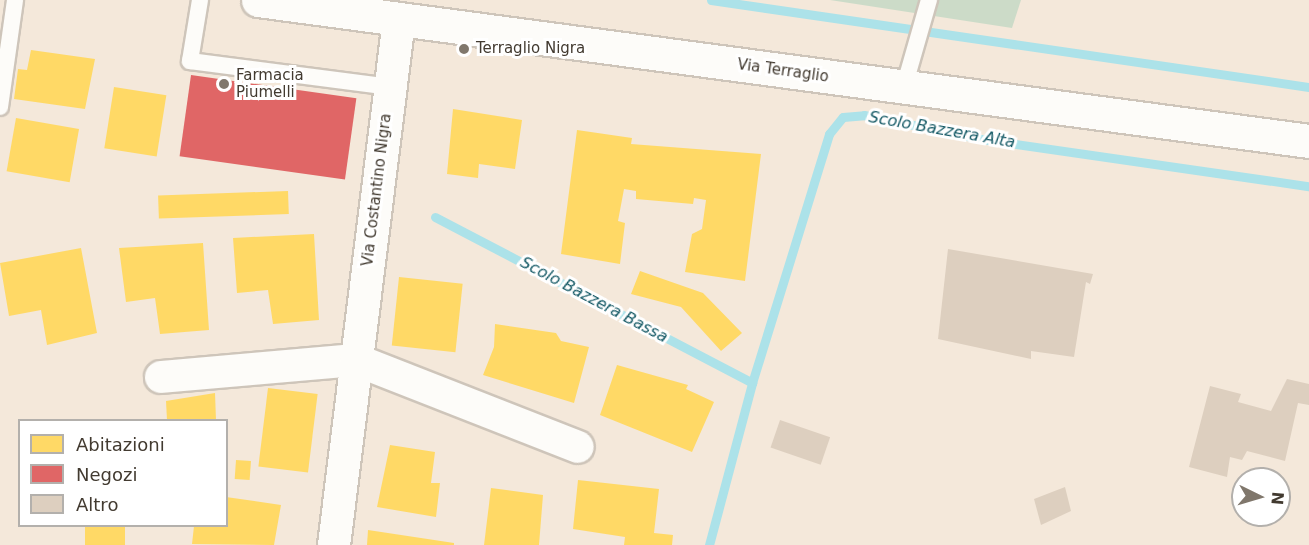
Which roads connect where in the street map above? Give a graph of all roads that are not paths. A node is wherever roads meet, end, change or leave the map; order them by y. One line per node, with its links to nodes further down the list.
1 (15, 0): 8 (lane)
2 (200, 0): 6 (lane)
3 (258, 0): 5 (main road, Via Terraglio)
4 (929, 0): 7 (lane)
5 (399, 20): 6 (street, Via Costantino Nigra); 7 (main road, Via Terraglio)
6 (390, 87): 10 (street, Via Costantino Nigra)
7 (904, 87): 9 (main road, Via Terraglio)
8 (0, 107)
9 (1309, 141)
10 (356, 360): 11 (street); 12 (street); 13 (street, Via Costantino Nigra)
11 (161, 377)
12 (578, 447)
13 (334, 545)

